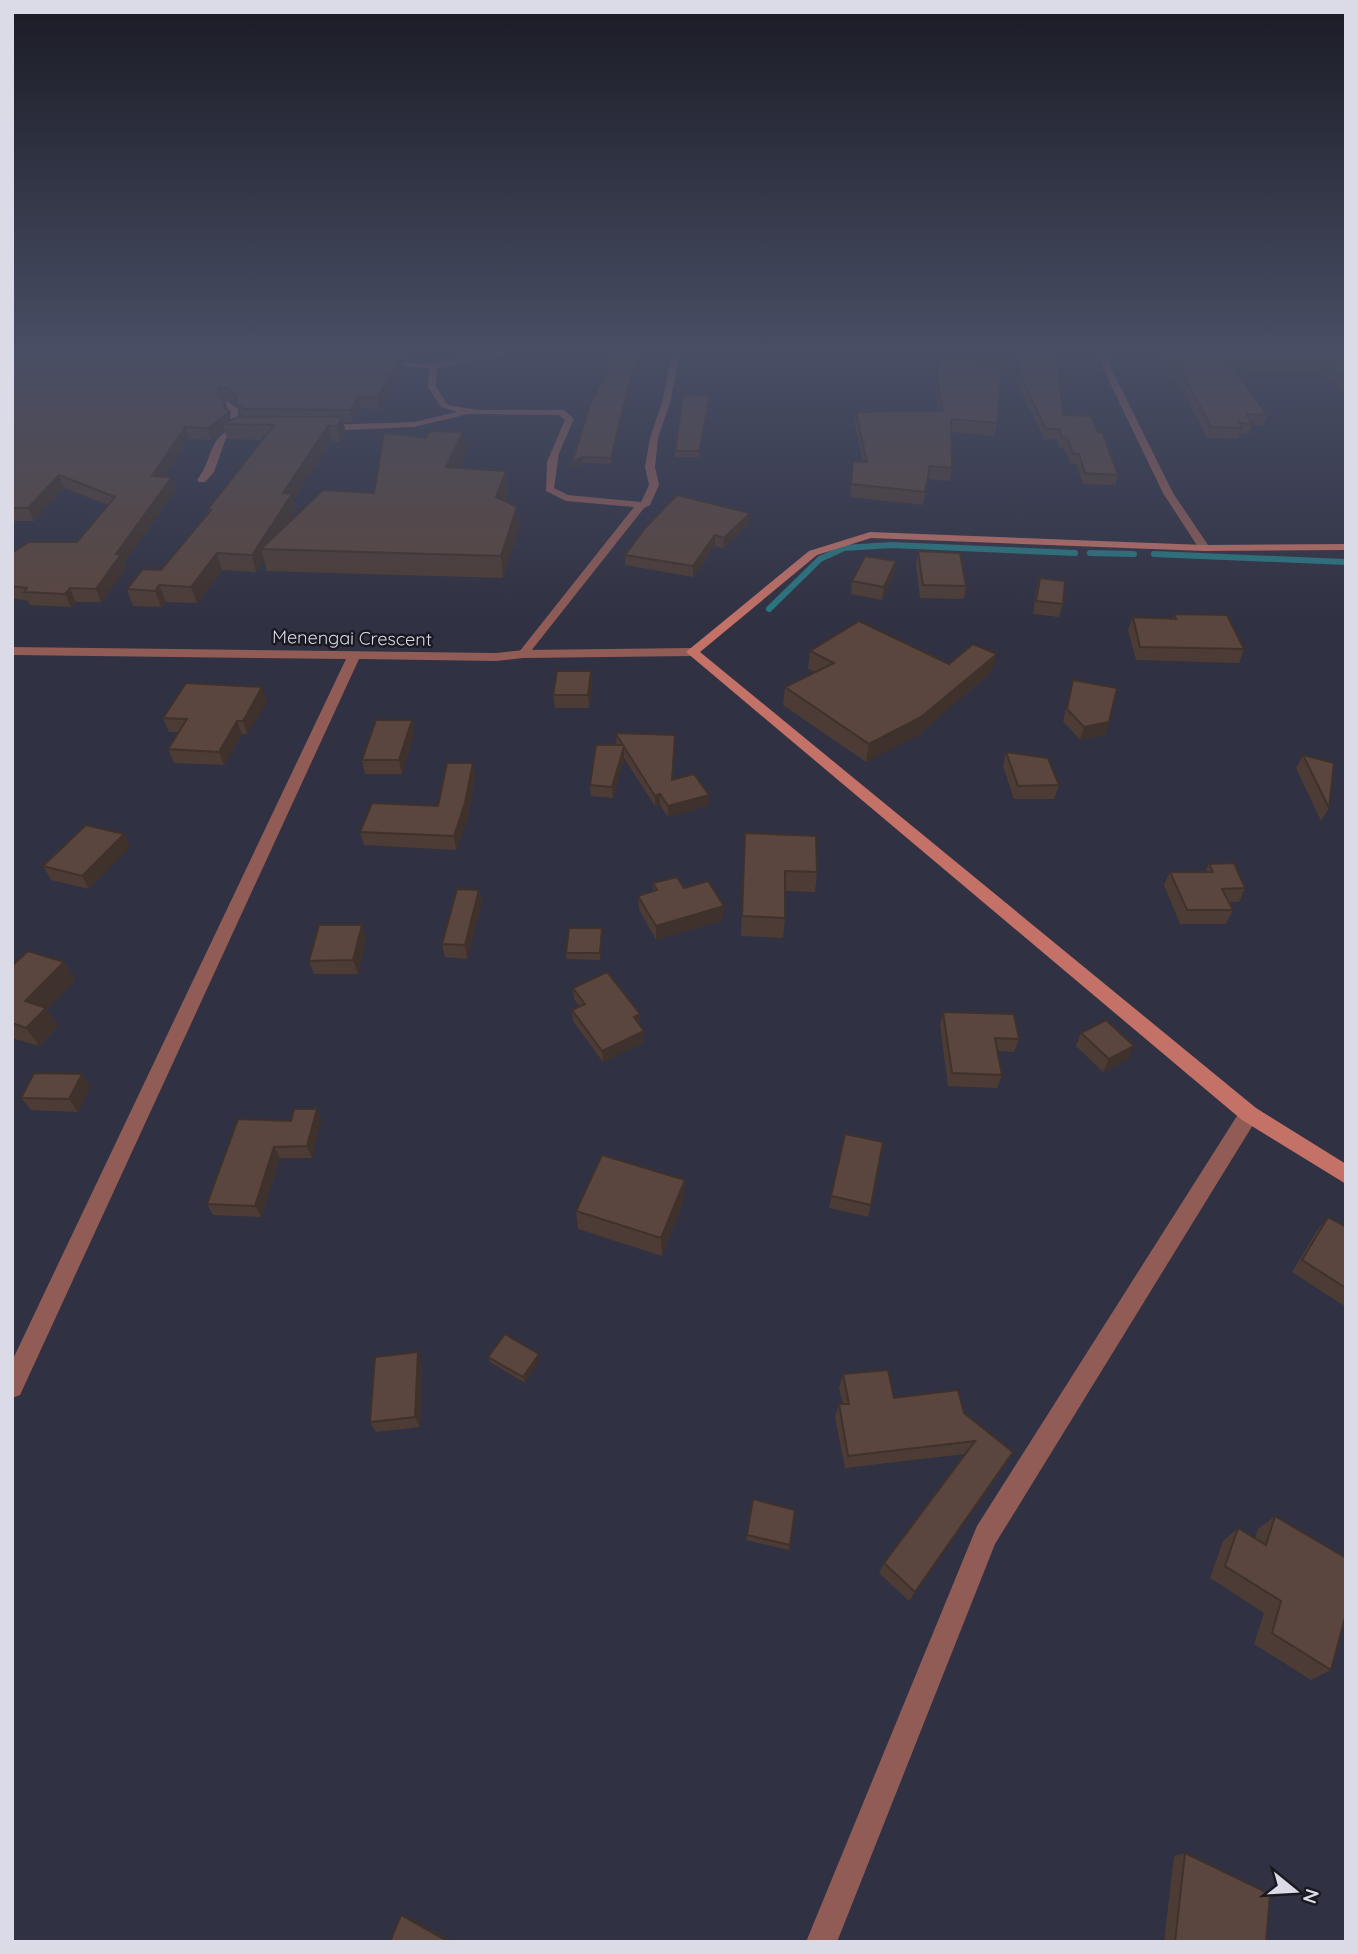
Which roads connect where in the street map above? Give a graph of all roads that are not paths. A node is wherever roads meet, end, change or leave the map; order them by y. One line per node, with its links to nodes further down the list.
1 (216, 443): 5 (lane)
2 (559, 443): 6 (lane)
3 (653, 443): 6 (lane)
4 (1144, 443): 8 (street)
5 (202, 480)
6 (641, 505): 11 (lane)
7 (1346, 547): 8 (street)
8 (1204, 548): 10 (street)
9 (12, 651): 12 (street, Menengai Crescent)
10 (692, 652): 11 (street, Menengai Crescent); 13 (street)
11 (523, 654): 12 (street, Menengai Crescent)
12 (354, 656): 15 (street)
13 (1249, 1114): 14 (street); 16 (street)
14 (1346, 1175)
15 (12, 1387)
16 (821, 1942)

